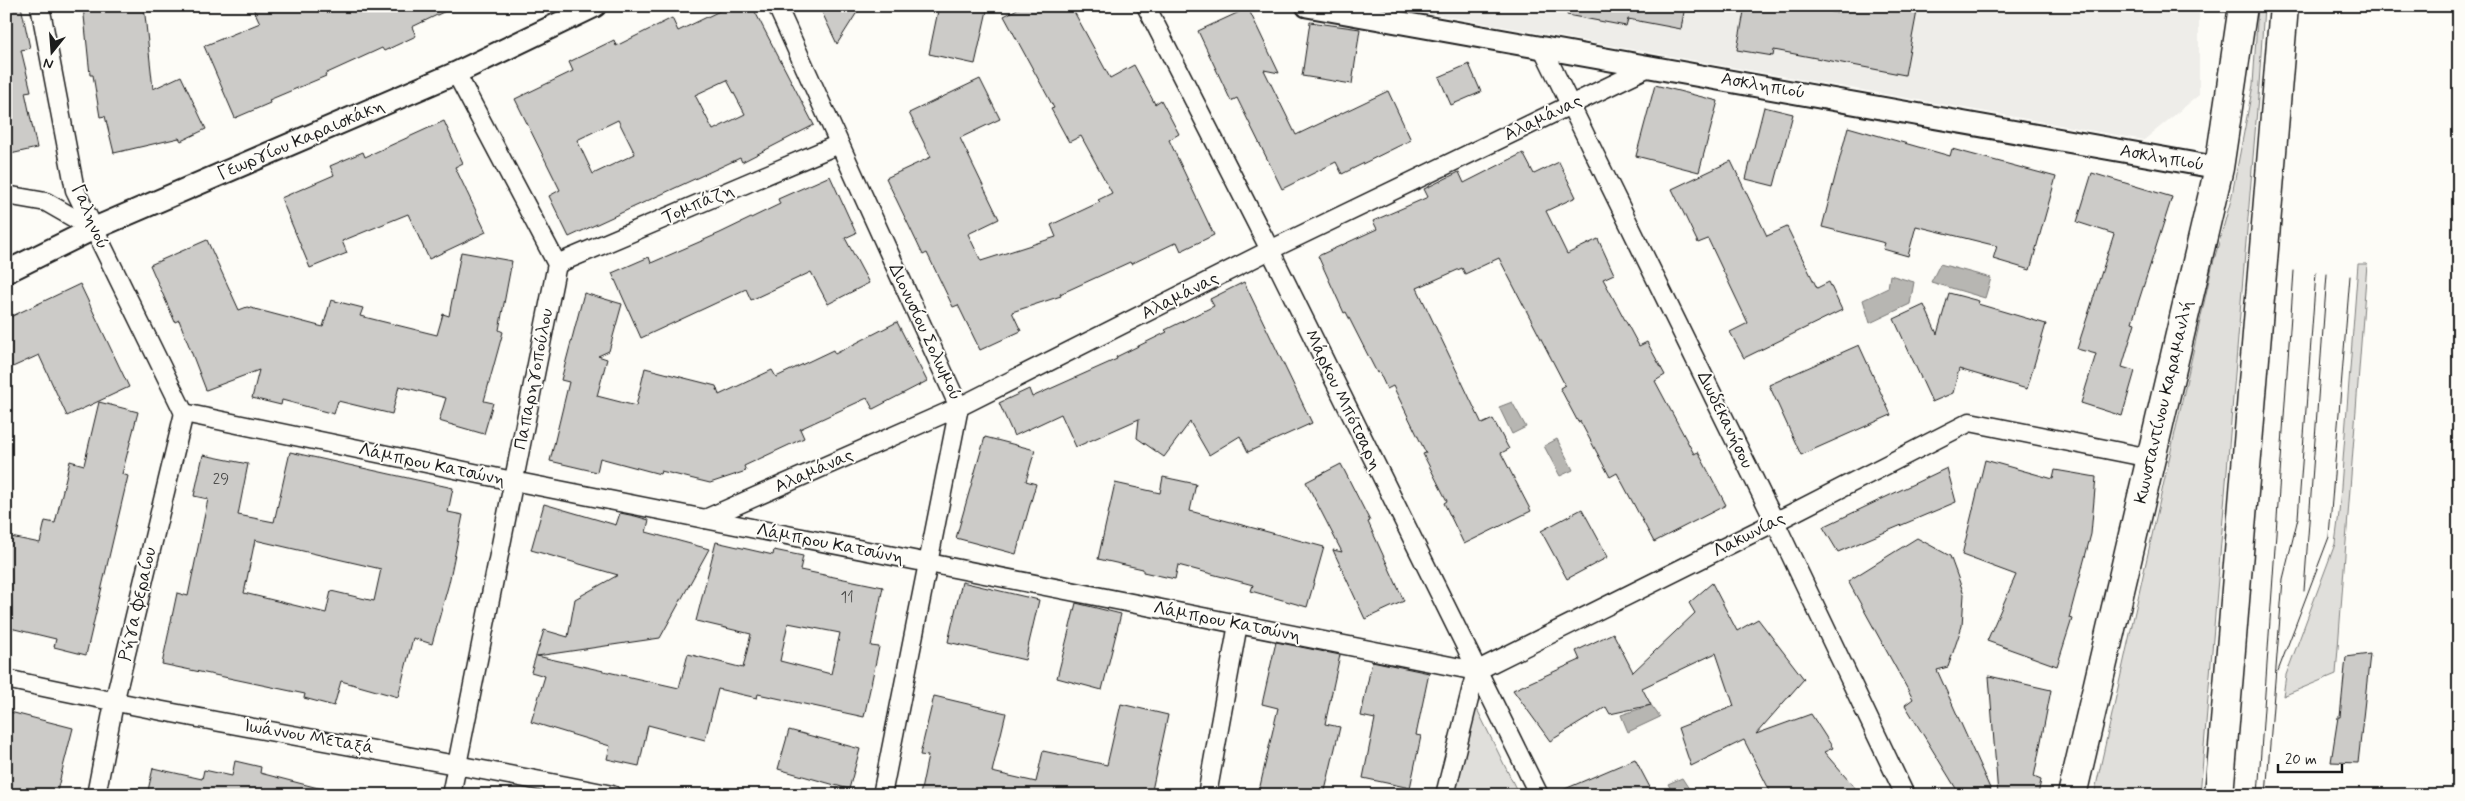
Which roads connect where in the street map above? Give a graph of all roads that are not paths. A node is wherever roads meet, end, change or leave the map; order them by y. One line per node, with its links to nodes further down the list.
1 (40, 6): 15 (street, Γαληνού)
2 (595, 6): 10 (street, Γεωργίου Καραισκάκη)
3 (777, 6): 12 (street, Διονυσίου Σολωμού)
4 (1146, 6): 16 (street, Μάρκου Μπότσαρη)
5 (1307, 6): 8 (street, Ασκληπιού)
6 (2243, 6): 13 (highway, Κωνσταντίνου Καραμανλή)
7 (2284, 6): 40 (highway)
8 (1542, 47): 9 (street, Ασκληπιού); 11 (street, Δωδεκανήσου)
9 (1651, 66): 11 (street, Αλαμάνας); 13 (street, Ασκληπιού)
10 (456, 73): 15 (street, Γεωργίου Καραισκάκη); 17 (street)
11 (1570, 105): 16 (street, Αλαμάνας); 24 (street, Δωδεκανήσου)
12 (838, 144): 17 (street, Τομπάζη); 19 (street, Διονυσίου Σολωμού)
13 (2219, 168): 21 (highway, Κωνσταντίνου Καραμανλή)
14 (6, 195): 15 (street)
15 (93, 229): 18 (street, Γεωργίου Καραισκάκη); 20 (street, Γαληνού)
16 (1270, 250): 19 (street, Αλαμάνας); 27 (street, Μάρκου Μπότσαρη)
17 (557, 264): 22 (street, Παπαρηγοπούλου)
18 (6, 272)
19 (959, 407): 23 (street, Αλαμάνας); 25 (street, Διονυσίου Σολωμού)
20 (184, 413): 22 (street, Λάμπρου Κατσώνη); 29 (street, Ρήγα Φεραίου)
21 (2150, 458): 24 (street, Λακωνίας); 39 (highway, Κωνσταντίνου Καραμανλή)
22 (513, 481): 23 (street, Λάμπρου Κατσώνη); 30 (street, Παπαρηγοπούλου)
23 (705, 519): 25 (street, Λάμπρου Κατσώνη)
24 (1775, 522): 27 (street, Λακωνίας); 38 (street, Δωδεκανήσου)
25 (928, 564): 26 (street, Λάμπρου Κατσώνη); 34 (street, Διονυσίου Σολωμού)
26 (1238, 624): 27 (street, Λάμπρου Κατσώνη); 35 (street)
27 (1476, 670): 36 (street); 37 (street, Μάρκου Μπότσαρη)
28 (6, 679): 29 (street, Ιωάννου Μεταξά)
29 (114, 703): 30 (street, Ιωάννου Μεταξά); 31 (street, Ρήγα Φεραίου)
30 (456, 763): 32 (street, Παπαρηγοπούλου); 33 (street, Ιωάννου Μεταξά)
31 (96, 795)
32 (450, 795)
33 (612, 795)
34 (882, 795)
35 (1207, 795)
36 (1445, 795)
37 (1539, 795)
38 (1905, 795)
39 (2072, 795)
40 (2220, 795)

